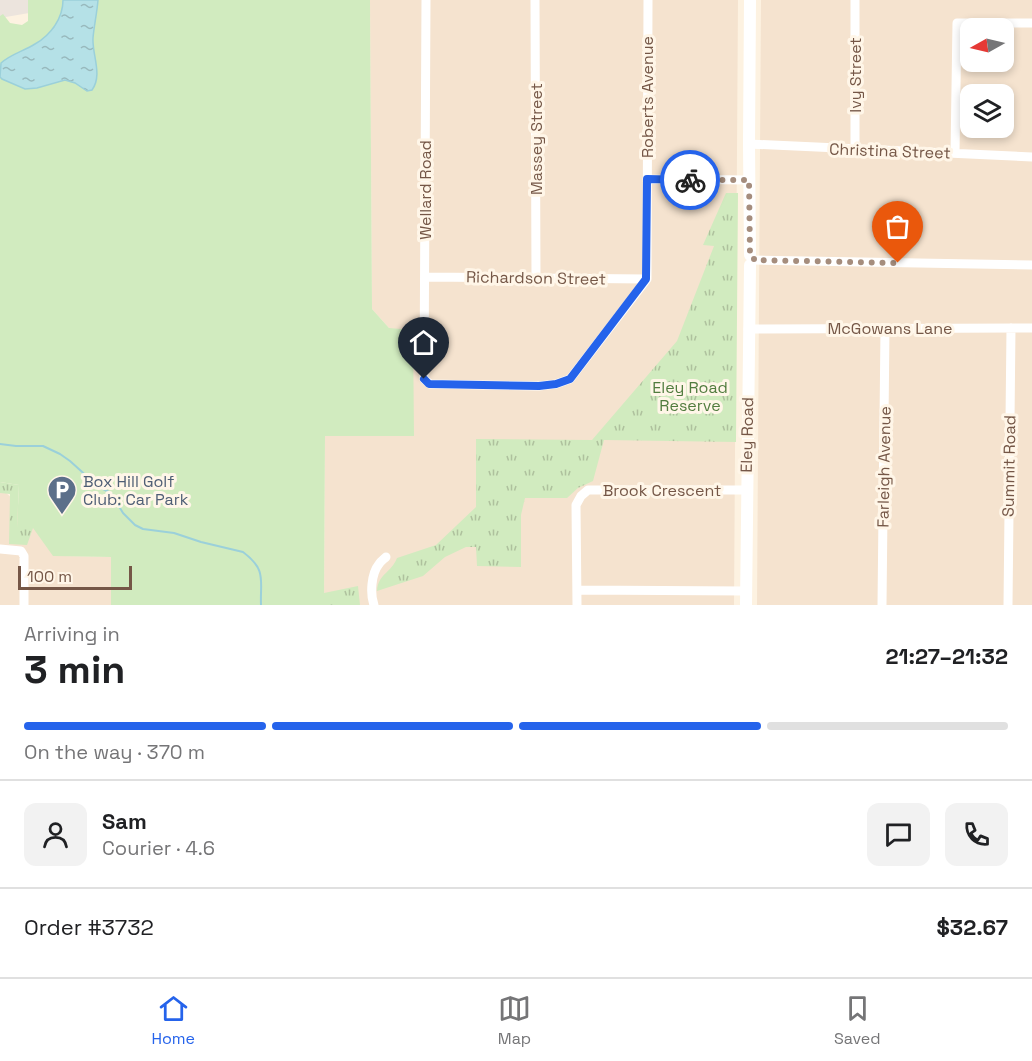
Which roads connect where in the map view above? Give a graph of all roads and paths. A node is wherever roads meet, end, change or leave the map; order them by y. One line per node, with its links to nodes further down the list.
1 (426, 0): 15 (street, Wellard Road)
2 (535, 0): 16 (street, Massey Street)
3 (648, 0): 11 (street, Roberts Avenue)
4 (750, 0): 7 (main road, Eley Road)
5 (855, 0): 8 (street, Ivy Street)
6 (1032, 23): 9 (street)
7 (749, 144): 8 (street, Christina Street); 12 (main road, Eley Road)
8 (855, 149): 9 (street, Christina Street)
9 (955, 153): 10 (street, Christina Street)
10 (1032, 157)
11 (647, 179): 12 (street); 17 (street, Roberts Avenue)
12 (749, 180): 13 (main road, Eley Road)
13 (751, 260): 14 (street); 21 (main road, Eley Road)
14 (1032, 265)
15 (425, 277): 16 (street, Richardson Street); 17 (street, Wellard Road)
16 (536, 278): 17 (street, Richardson Street)
17 (646, 279)
18 (885, 328): 19 (street, McGowans Lane); 21 (street, McGowans Lane); 31 (street, Farleigh Avenue)
19 (1011, 328): 20 (street, McGowans Lane); 32 (street, Summit Road)
20 (1032, 328)
21 (748, 329): 22 (main road, Eley Road)
22 (747, 490): 25 (street, Brook Crescent); 26 (main road, Eley Road)
23 (0, 549): 27 (street)
24 (386, 557): 28 (street)
25 (577, 590): 26 (street); 29 (street, Brook Crescent)
26 (746, 591): 30 (main road, Eley Road)
27 (24, 605)
28 (374, 605)
29 (577, 605)
30 (746, 605)
31 (882, 605)
32 (1008, 605)

